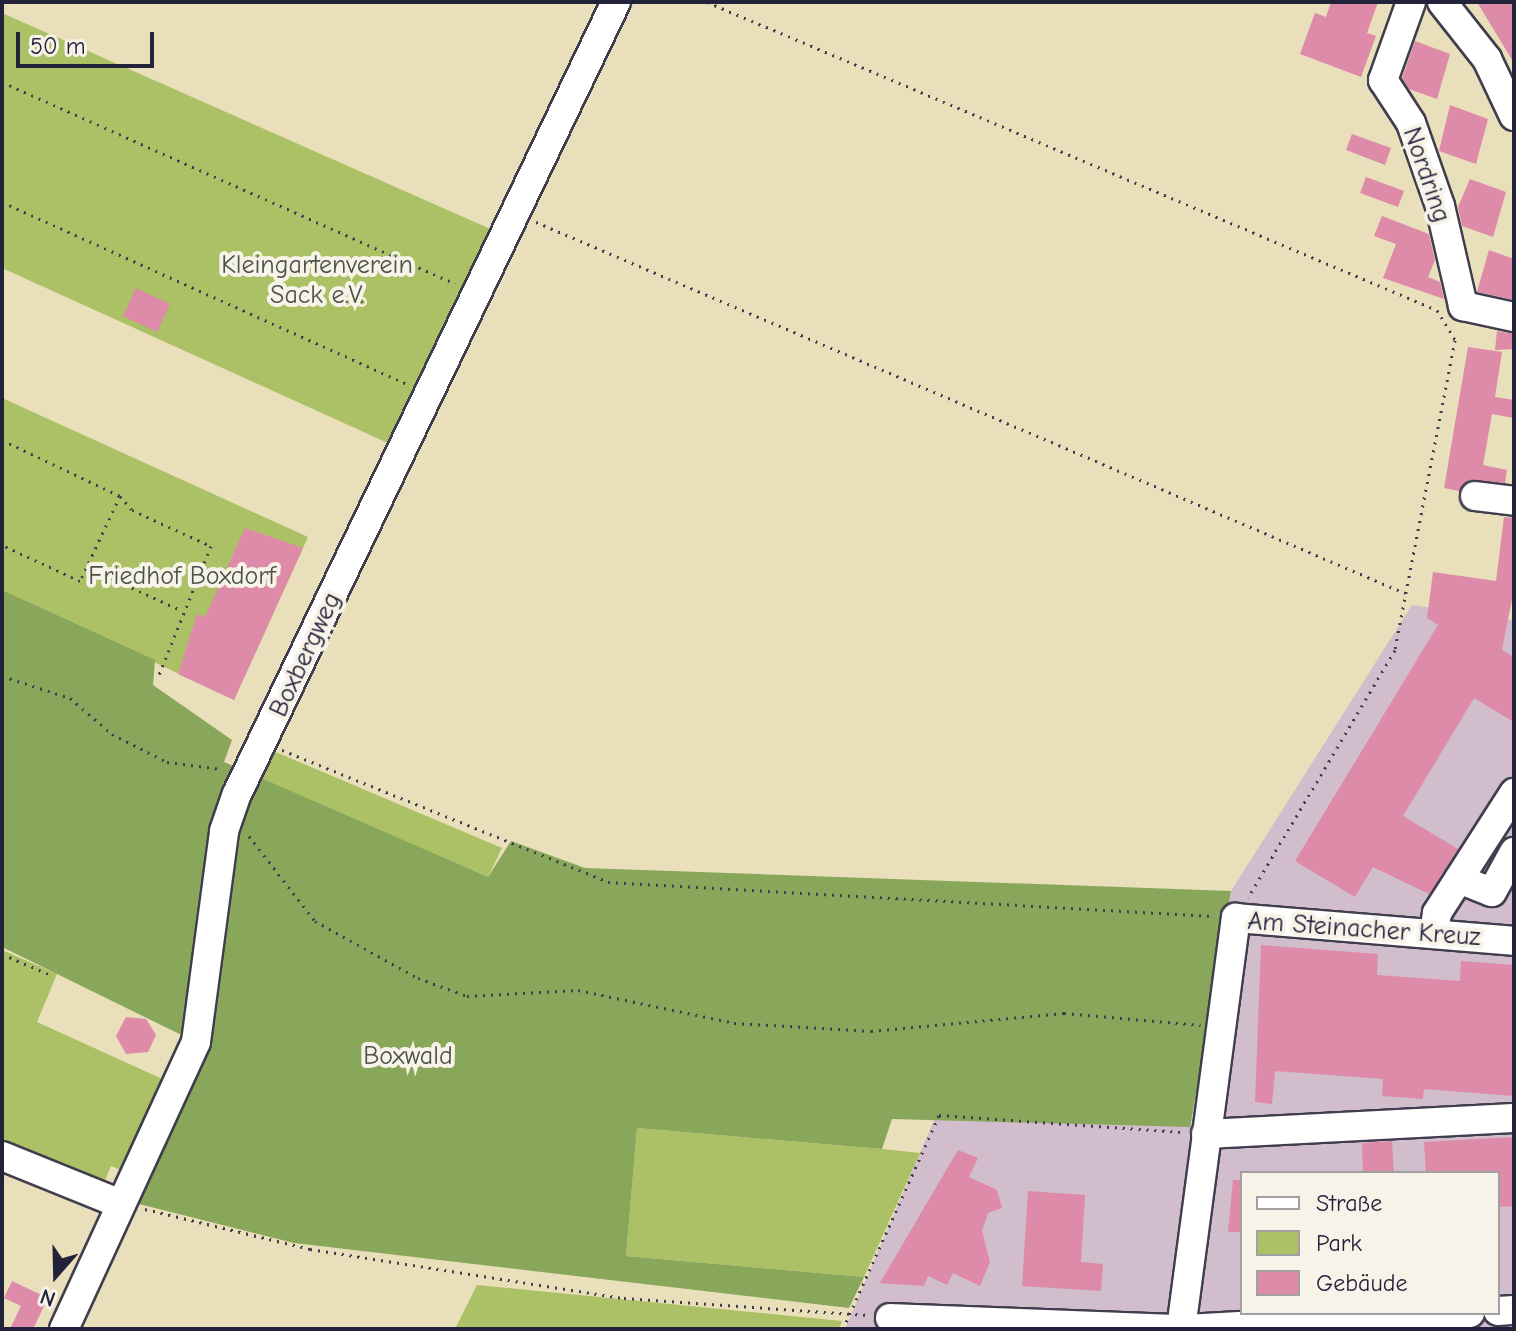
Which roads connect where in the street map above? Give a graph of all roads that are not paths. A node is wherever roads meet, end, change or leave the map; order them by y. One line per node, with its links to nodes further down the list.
1 (616, 2): 16 (street, Boxbergweg)
2 (1411, 2): 5 (street, Nordring)
3 (1442, 2): 4 (street)
4 (1514, 116)
5 (1514, 317)
6 (1475, 496): 7 (street)
7 (1514, 501)
8 (1514, 793): 10 (street)
9 (1514, 852): 10 (street)
10 (1459, 879): 11 (street)
11 (1434, 934): 12 (street, Am Steinacher Kreuz); 14 (street, Am Steinacher Kreuz)
12 (1514, 941)
13 (1514, 1118): 14 (street)
14 (1206, 1134): 20 (street, Am Steinacher Kreuz)
15 (2, 1156): 16 (street)
16 (121, 1204): 19 (street, Boxbergweg)
17 (1434, 1315): 20 (street)
18 (890, 1318): 20 (street)
19 (64, 1329)
20 (1181, 1329)

